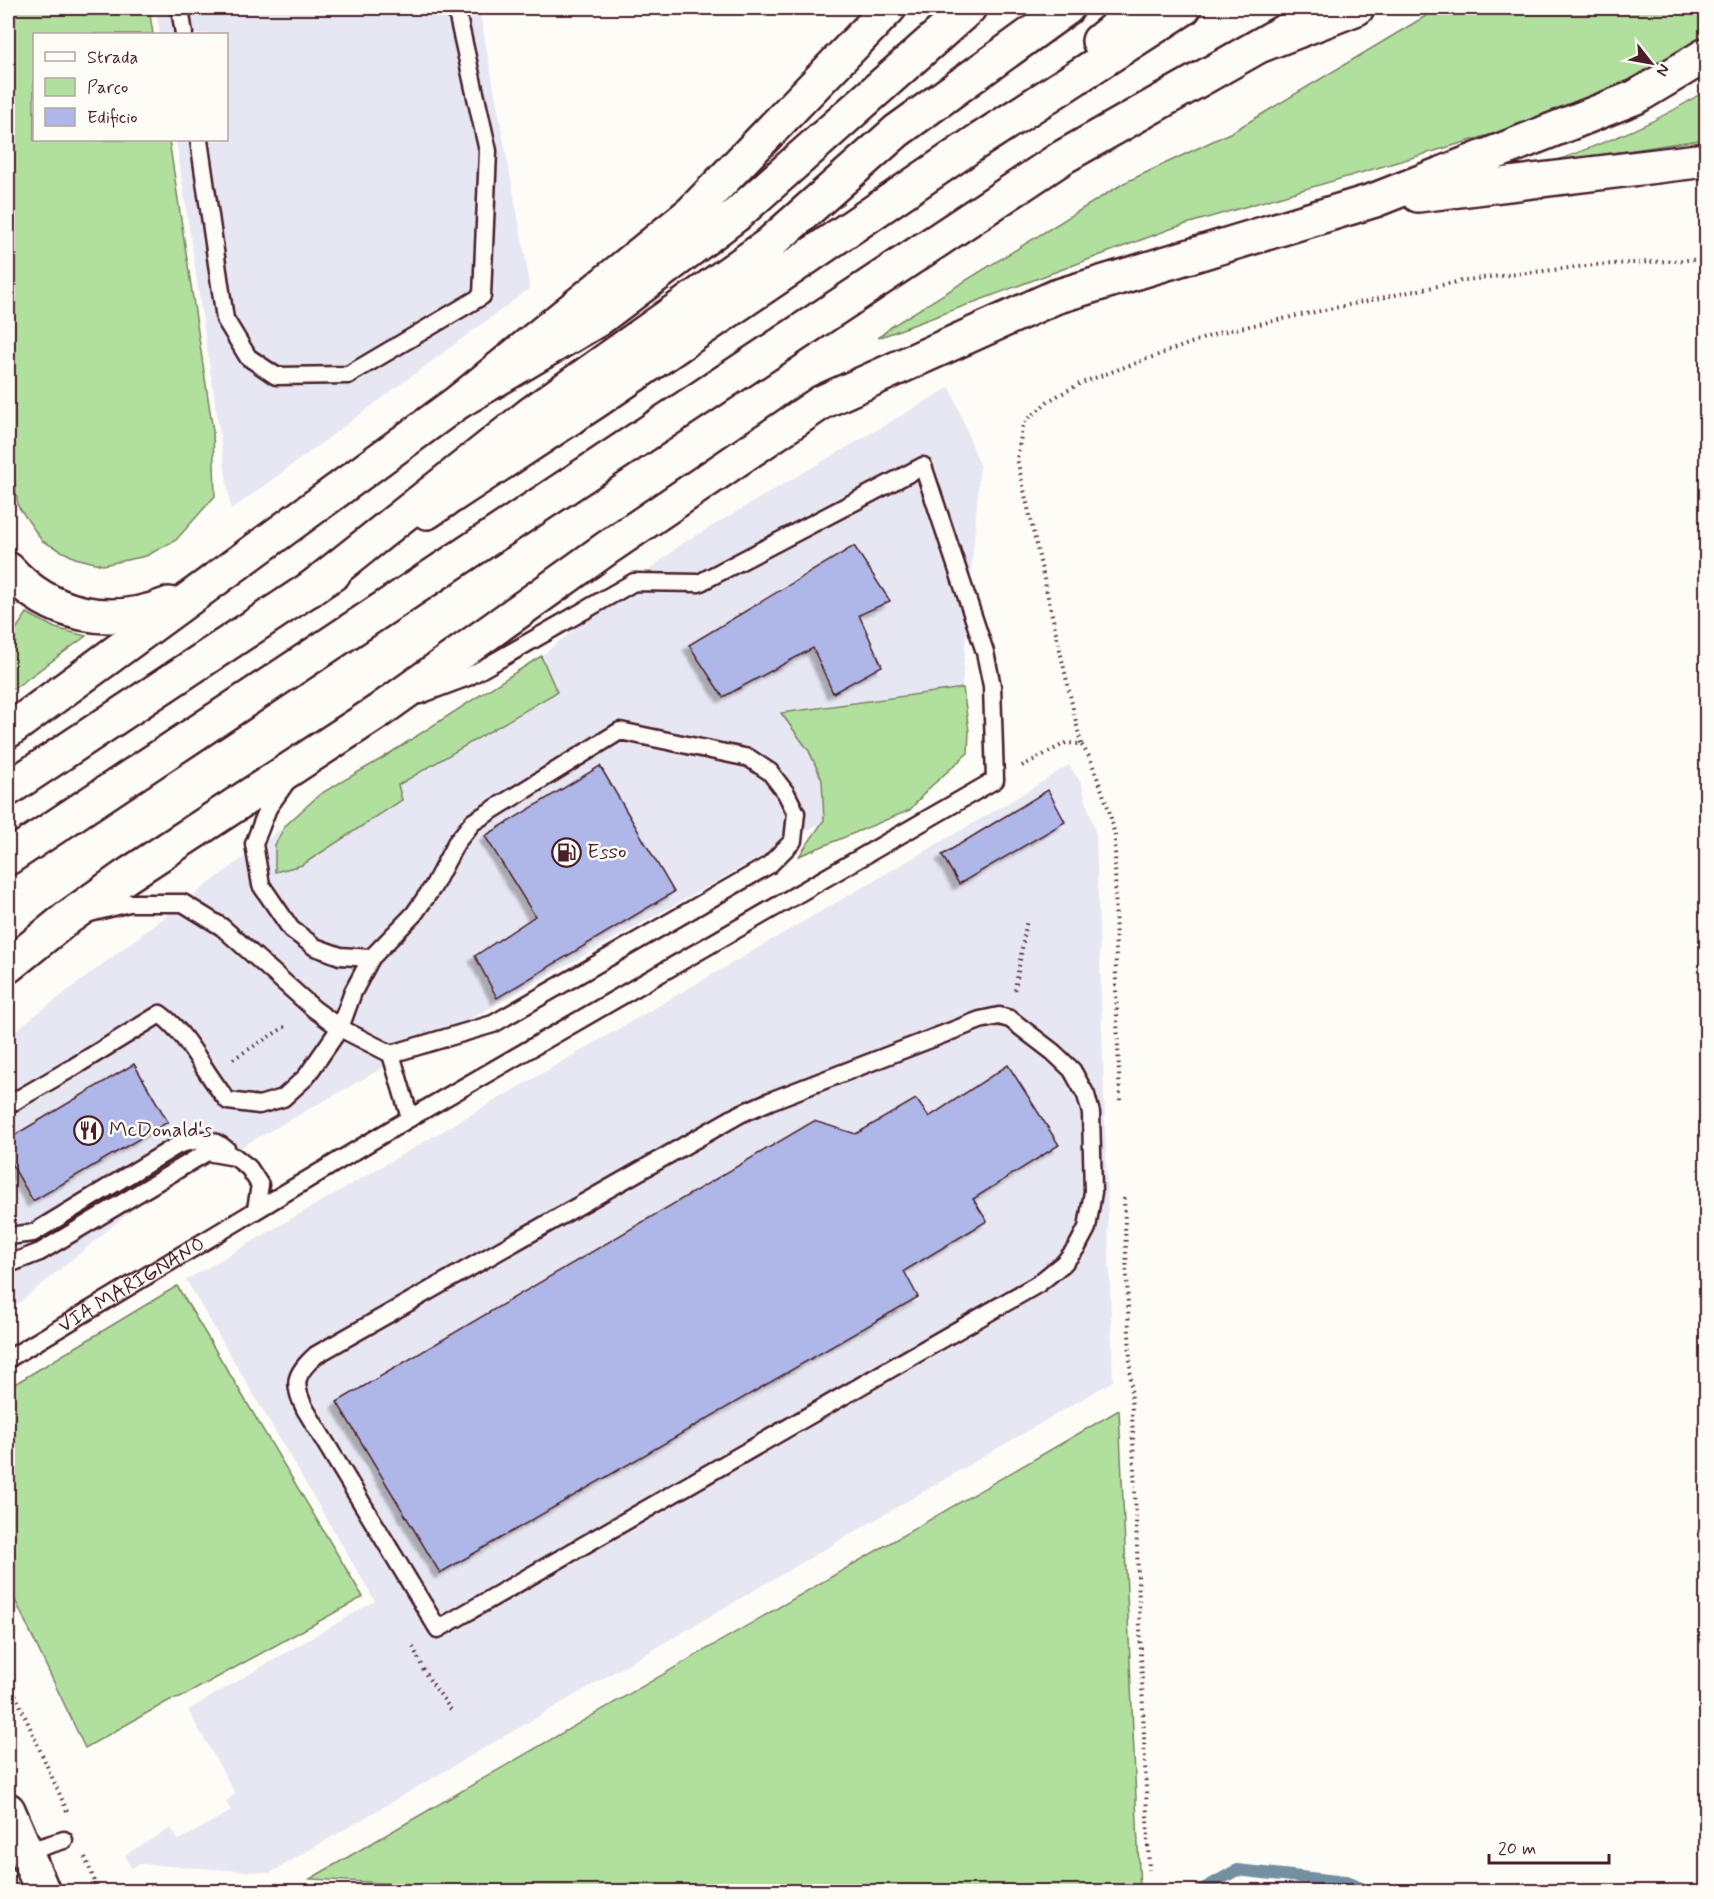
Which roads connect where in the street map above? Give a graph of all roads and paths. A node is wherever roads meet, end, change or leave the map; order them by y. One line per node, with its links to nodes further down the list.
1 (180, 8): 11 (lane)
2 (456, 8): 14 (lane)
3 (889, 8): 20 (main road)
4 (969, 8): 20 (main road)
5 (1067, 8): 23 (main road)
6 (1140, 8): 15 (main road)
7 (1184, 8): 15 (main road)
8 (1285, 8): 17 (main road)
9 (1326, 8): 12 (main road)
10 (1357, 8): 12 (main road)
11 (184, 33)
12 (1261, 45): 17 (main road)
13 (1707, 56): 18 (main road)
14 (199, 141)
15 (978, 141): 23 (main road)
16 (1707, 160): 18 (main road)
17 (1023, 184): 30 (main road)
18 (1375, 200): 24 (main road)
19 (1707, 260): 26 (path)
20 (458, 402): 22 (main road)
21 (8, 569): 22 (main road)
22 (208, 586): 25 (main road)
23 (309, 590): 29 (main road)
24 (379, 711): 27 (main road); 28 (lane)
25 (8, 731)
26 (1081, 744): 28 (path); 41 (path)
27 (300, 761): 31 (main road); 33 (lane)
28 (995, 780): 42 (lane, VIA MARIGNANO)
29 (8, 789)
30 (8, 858)
31 (66, 919): 34 (main road); 35 (lane)
32 (1027, 920): 36 (path)
33 (371, 958): 37 (lane); 38 (lane)
34 (8, 966)
35 (314, 1009): 37 (lane); 39 (path)
36 (1010, 1019): 36 (lane)
37 (340, 1028): 38 (lane); 39 (lane)
38 (391, 1054): 42 (lane)
39 (207, 1075): 40 (lane)
40 (8, 1105)
41 (1120, 1110)
42 (410, 1118): 45 (lane, VIA MARIGNANO)
43 (236, 1157): 45 (lane); 46 (lane); 47 (lane)
44 (1124, 1193): 55 (path)
45 (256, 1209): 48 (lane, VIA MARIGNANO)
46 (8, 1236)
47 (8, 1262)
48 (8, 1359)
49 (8, 1678): 50 (path)
50 (63, 1801)
51 (8, 1810): 53 (main road)
52 (64, 1840): 53 (lane)
53 (25, 1852): 56 (main road)
54 (90, 1868): 57 (path)
55 (1149, 1870)
56 (44, 1892)
57 (99, 1892)

